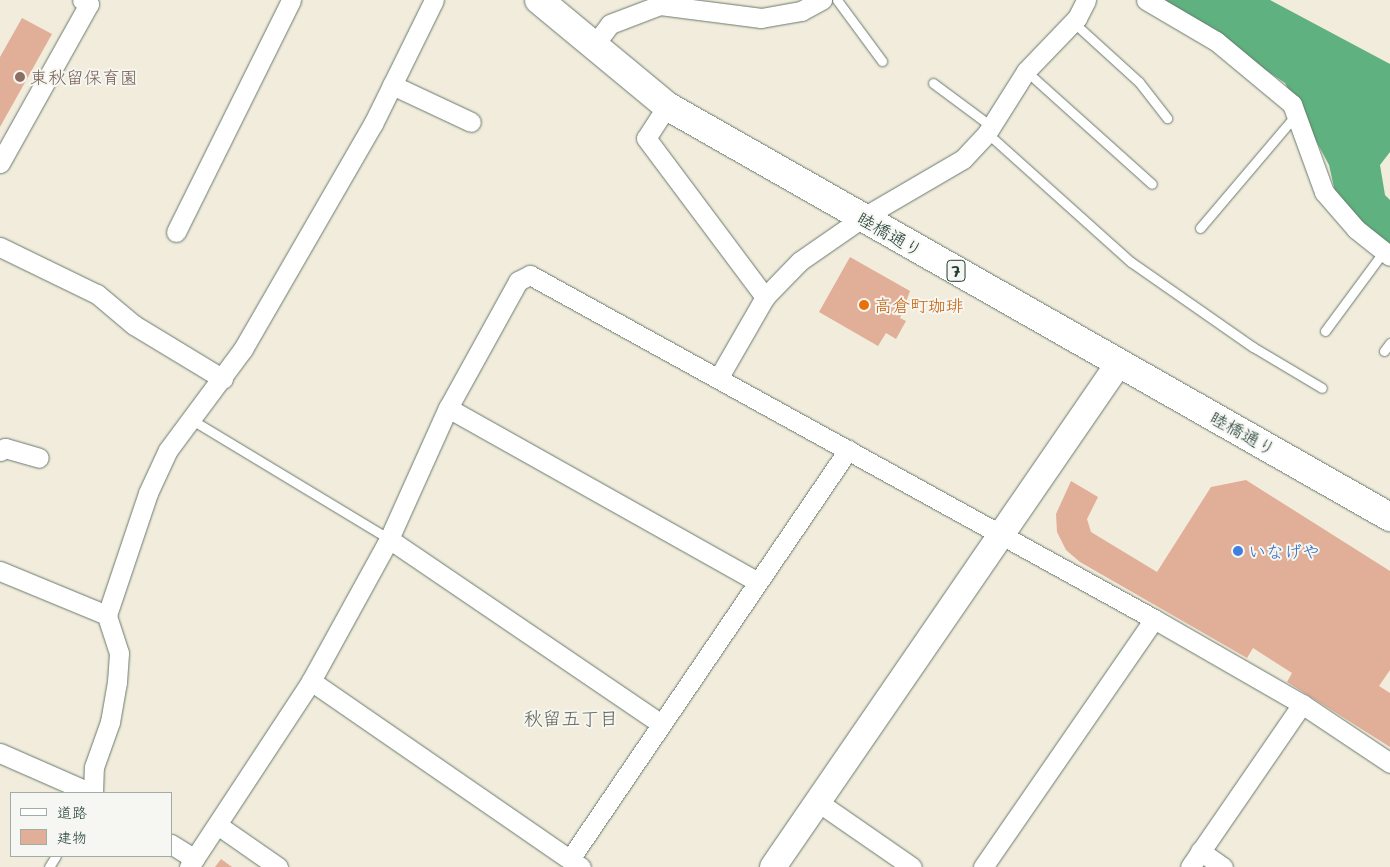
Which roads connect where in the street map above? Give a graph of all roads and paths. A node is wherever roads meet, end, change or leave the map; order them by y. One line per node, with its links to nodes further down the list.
1 (82, 0): 21 (street)
2 (291, 0): 25 (street)
3 (434, 0): 15 (street)
4 (538, 0): 11 (main road, 睦橋通り / 7)
5 (822, 0): 9 (street)
6 (837, 0): 12 (lane)
7 (1086, 0): 10 (street)
8 (1146, 0): 17 (street)
9 (686, 4): 11 (street)
10 (1073, 22): 13 (street); 18 (lane)
11 (592, 48): 16 (main road, 睦橋通り / 7)
12 (882, 61)
13 (1026, 71): 20 (street); 22 (lane)
14 (933, 83): 20 (lane)
15 (392, 85): 19 (street); 31 (street)
16 (667, 106): 23 (main road, 睦橋通り / 7); 28 (street)
17 (1297, 115): 24 (lane); 27 (street)
18 (1167, 118)
19 (471, 122)
20 (989, 129): 23 (street); 33 (lane)
21 (0, 162)
22 (1152, 184)
23 (862, 218): 28 (street); 30 (main road, 睦橋通り / 7)
24 (1200, 228)
25 (176, 232)
26 (1, 250): 31 (street)
27 (1387, 254): 29 (lane)
28 (765, 297): 32 (street)
29 (1325, 331)
30 (1119, 363): 39 (main road, 睦橋通り / 7); 40 (street)
31 (222, 378): 35 (street)
32 (719, 378): 34 (street); 36 (street)
33 (1322, 388)
34 (448, 408): 41 (street); 43 (street)
35 (192, 420): 41 (lane); 44 (street)
36 (848, 450): 40 (street); 43 (street)
37 (0, 451): 38 (street)
38 (39, 458)
39 (1390, 517)
40 (1001, 535): 45 (street); 53 (street)
41 (389, 539): 46 (street); 48 (street)
42 (0, 571): 44 (street)
43 (758, 582): 48 (street)
44 (107, 615): 52 (street)
45 (1154, 619): 47 (street); 62 (street)
46 (311, 681): 54 (street); 58 (street)
47 (1302, 704): 50 (street); 56 (street)
48 (661, 724): 58 (street)
49 (0, 753): 51 (street)
50 (1390, 763)
51 (90, 792)
52 (92, 792)
53 (818, 802): 60 (street); 61 (street)
54 (220, 826): 57 (street); 59 (street)
55 (172, 845): 57 (street)
56 (1200, 852): 63 (street); 64 (street)
57 (192, 863)
58 (575, 863)
59 (278, 867)
60 (773, 867)
61 (912, 867)
62 (983, 867)
63 (1190, 867)
64 (1223, 867)

